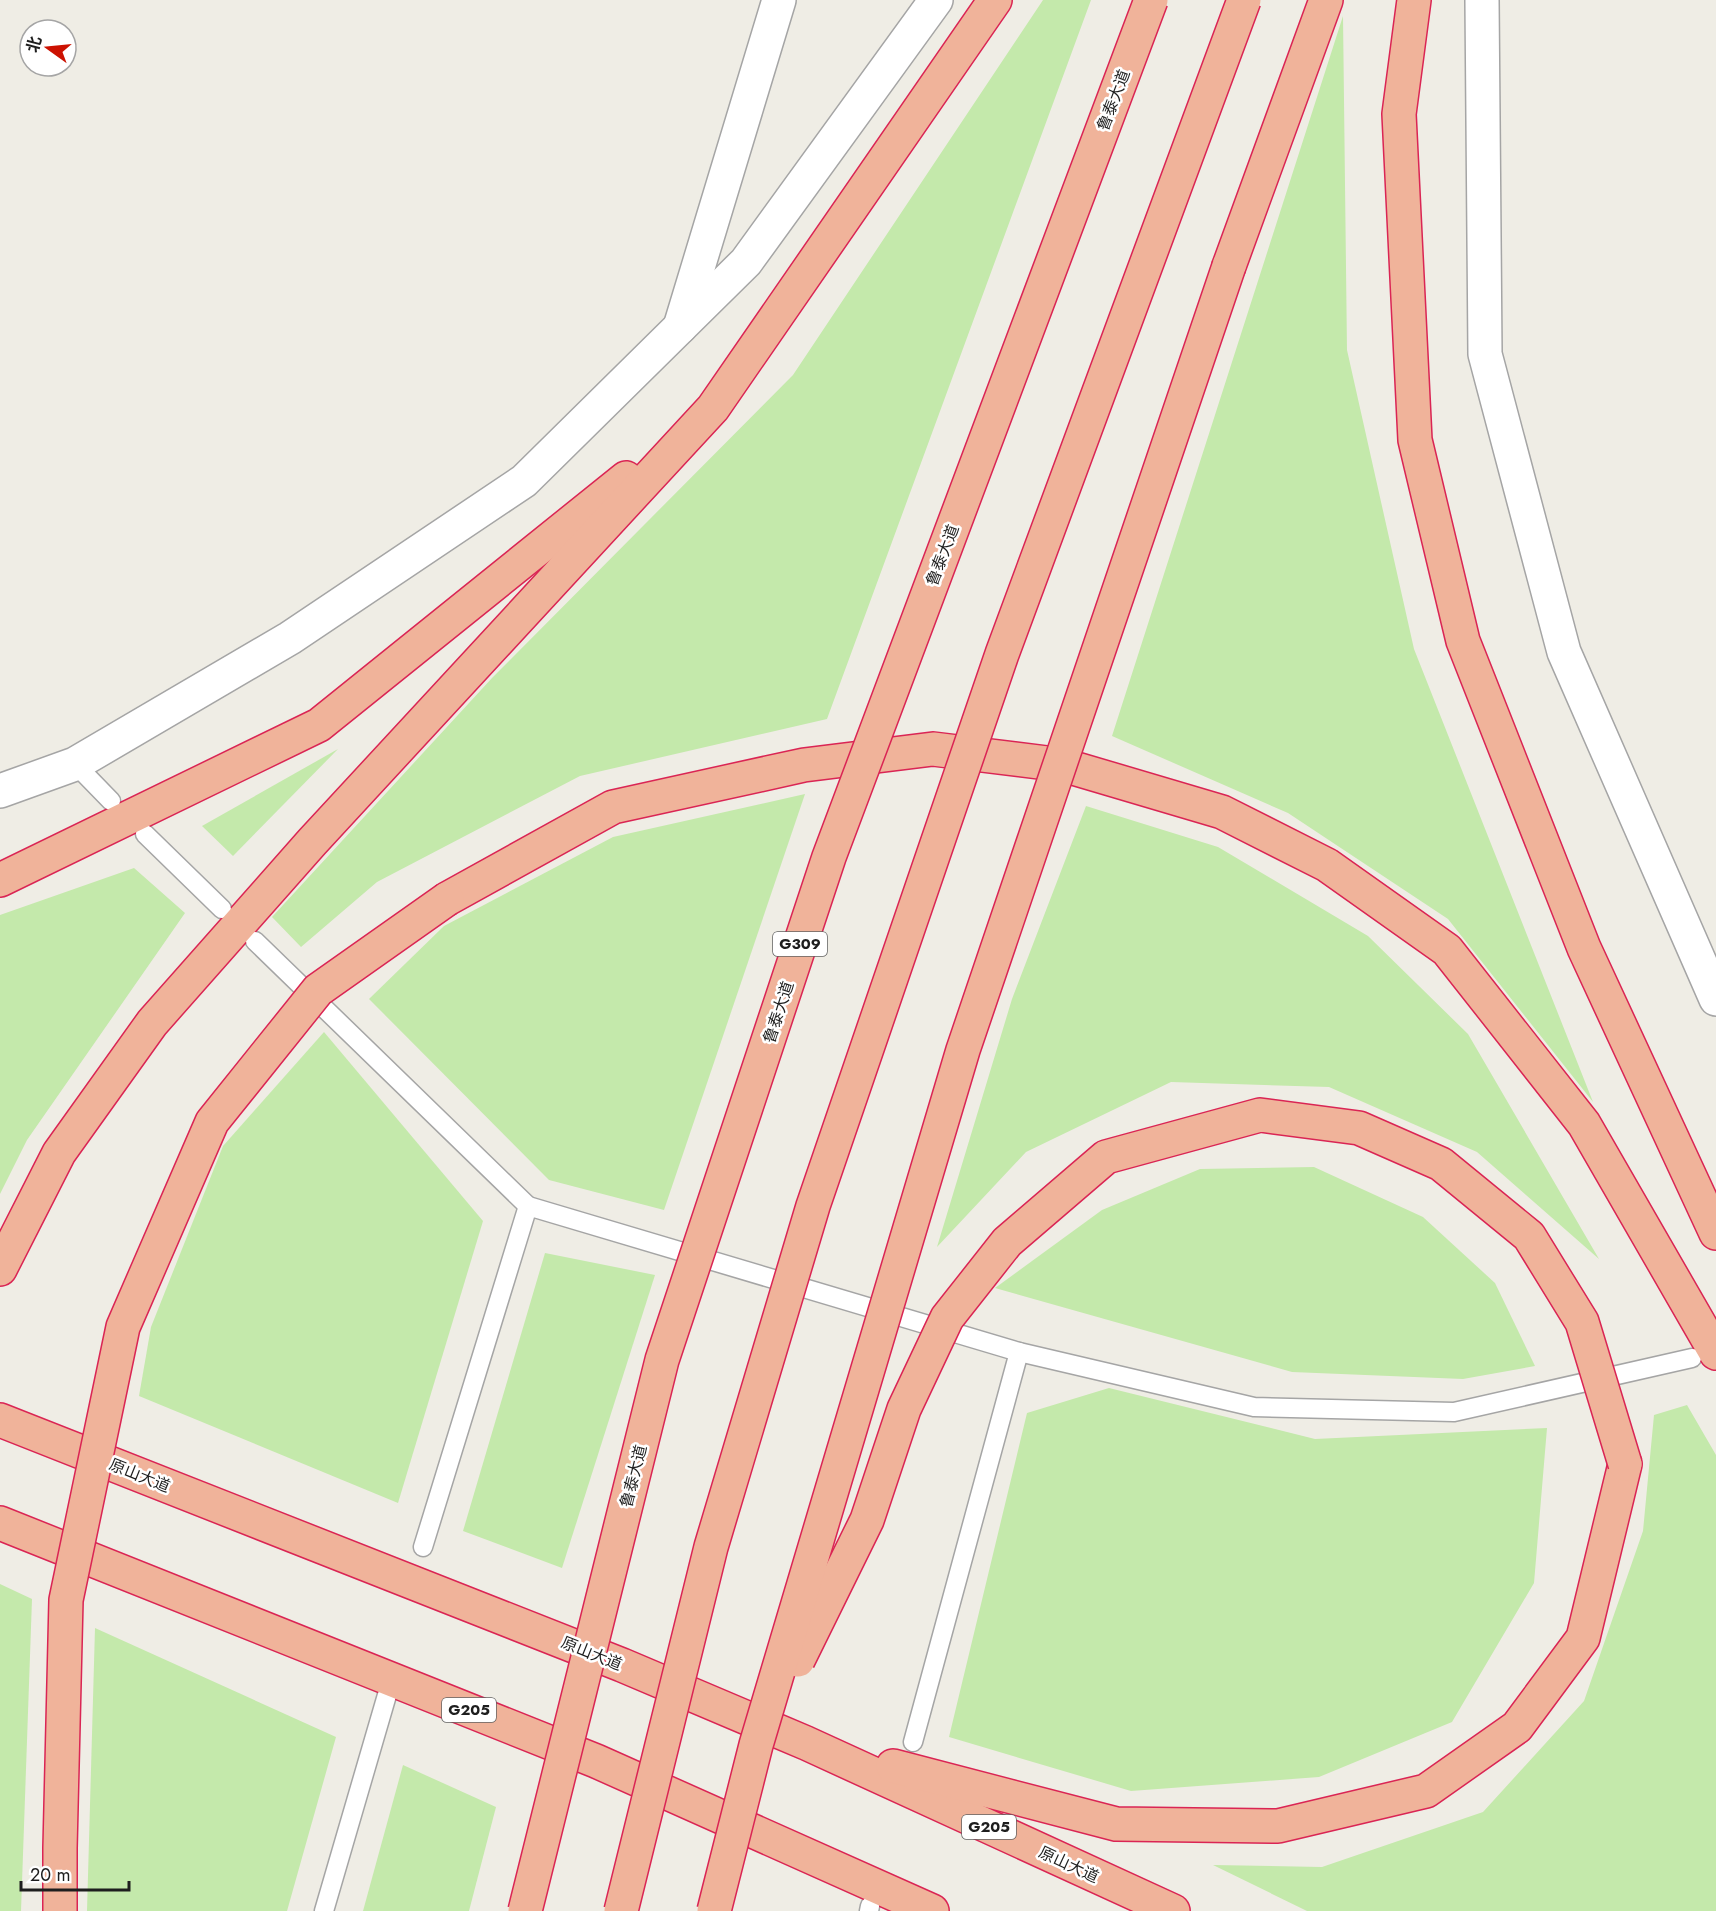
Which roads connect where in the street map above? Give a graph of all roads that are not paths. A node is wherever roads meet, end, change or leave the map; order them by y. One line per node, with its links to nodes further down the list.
1 (778, 0): 9 (street)
2 (936, 0): 9 (street)
3 (995, 0): 10 (highway)
4 (1151, 0): 35 (highway, 鲁泰大道 / G309, bridge)
5 (1245, 0): 36 (highway, bridge)
6 (1326, 0): 30 (highway, bridge)
7 (1414, 0): 20 (highway)
8 (1482, 0): 18 (street)
9 (680, 327): 11 (street)
10 (713, 408): 15 (highway); 21 (highway)
11 (75, 764): 12 (street); 13 (lane)
12 (0, 791)
13 (111, 801)
14 (145, 834): 16 (lane)
15 (0, 880)
16 (222, 909)
17 (255, 941): 19 (lane)
18 (1716, 999)
19 (528, 1206): 22 (lane); 26 (lane)
20 (1716, 1233)
21 (0, 1269)
22 (1019, 1352): 23 (lane); 28 (lane)
23 (1704, 1356): 33 (highway, bridge)
24 (0, 1420): 29 (highway, 原山大道 / G205)
25 (0, 1523): 31 (highway, G205)
26 (423, 1548)
27 (387, 1695): 34 (lane)
28 (913, 1742)
29 (806, 1743): 30 (highway, bridge); 39 (highway, 原山大道 / G205)
30 (756, 1745): 37 (highway, bridge)
31 (758, 1834): 32 (highway); 38 (highway, G205)
32 (873, 1909)
33 (60, 1911)
34 (324, 1911)
35 (525, 1911)
36 (621, 1911)
37 (714, 1911)
38 (932, 1911)
39 (1173, 1911)

